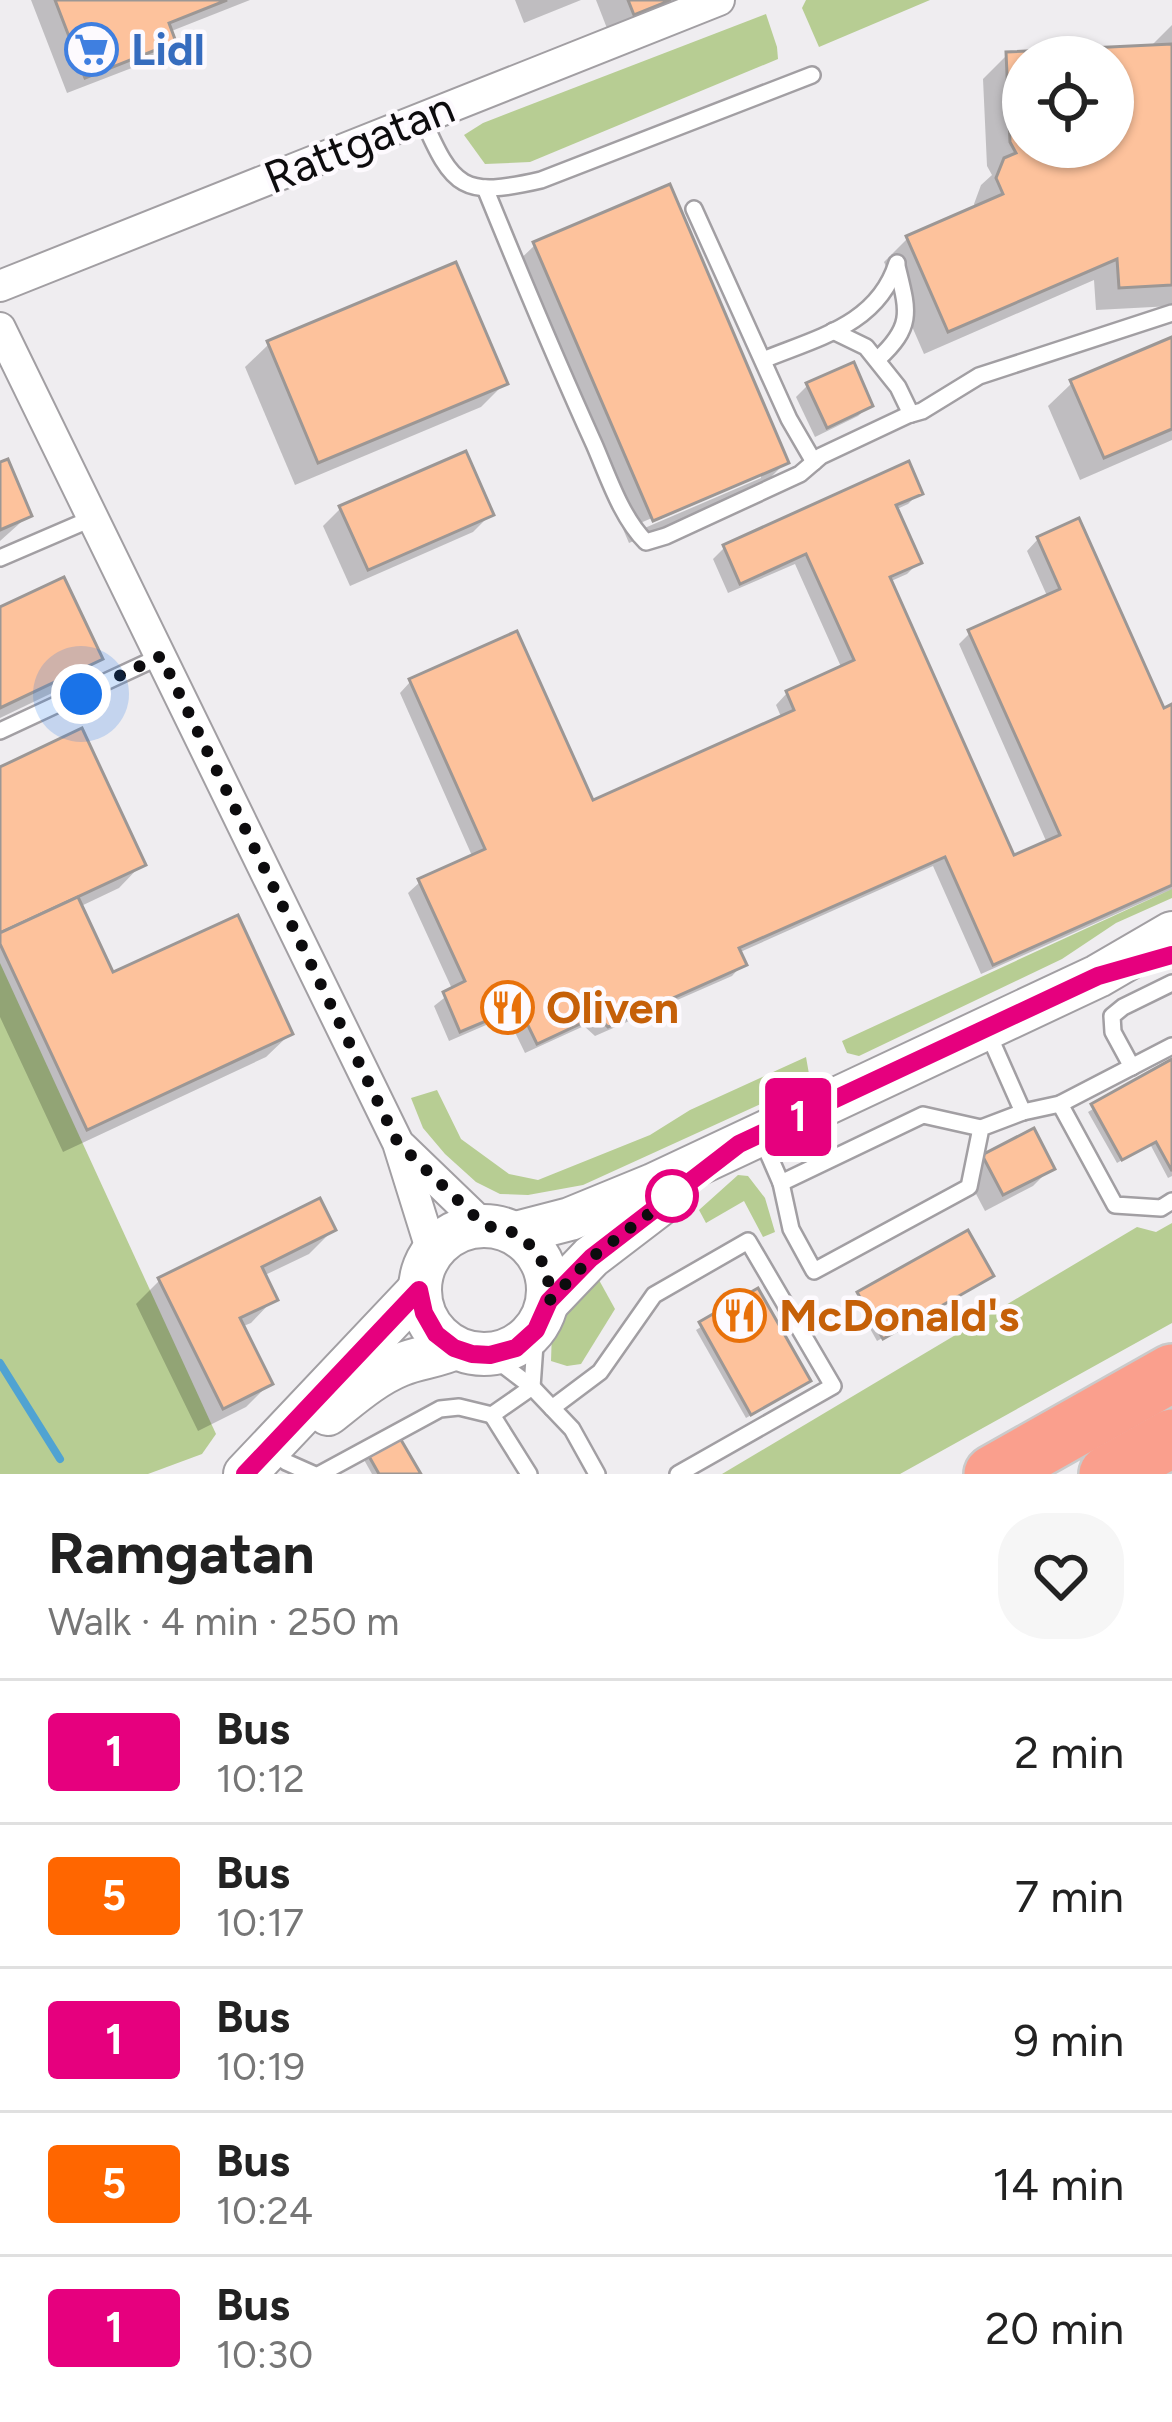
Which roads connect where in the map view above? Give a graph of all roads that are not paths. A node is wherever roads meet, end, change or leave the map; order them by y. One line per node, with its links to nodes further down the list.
1 (719, 0): 3 (street, Rattgatan)
2 (812, 75): 4 (lane)
3 (422, 117): 4 (lane); 6 (street, Rattgatan)
4 (485, 188): 13 (lane)
5 (694, 209): 11 (lane)
6 (0, 286)
7 (1172, 313): 12 (lane)
8 (0, 328): 14 (street)
9 (833, 331): 10 (lane); 10 (lane); 11 (lane)
10 (878, 359): 12 (lane)
11 (763, 360): 13 (lane)
12 (911, 414): 13 (lane)
13 (814, 462)
14 (93, 518): 15 (lane); 16 (street)
15 (0, 558)
16 (161, 656): 17 (lane); 29 (street)
17 (0, 731)
18 (1172, 933): 20 (street)
19 (1172, 955): 20 (street)
20 (1098, 976): 22 (street)
21 (1172, 983): 24 (lane)
22 (986, 1028): 26 (lane); 28 (street)
23 (1172, 1046): 24 (lane)
24 (1132, 1066): 25 (lane)
25 (1060, 1104): 26 (lane); 31 (lane)
26 (1023, 1112): 27 (lane)
27 (981, 1128): 30 (lane); 30 (lane)
28 (749, 1139): 30 (lane); 32 (street); 34 (street)
29 (398, 1143): 32 (street); 33 (street)
30 (781, 1183)
31 (1172, 1202)
32 (500, 1229): 33 (street); 34 (street)
33 (426, 1271): 35 (street); 42 (street)
34 (543, 1315): 35 (street); 37 (lane)
35 (472, 1352): 37 (lane); 41 (street)
36 (1172, 1373): 46 (highway)
37 (532, 1387): 38 (lane); 39 (lane)
38 (552, 1408): 44 (lane); 45 (lane)
39 (493, 1415): 41 (lane); 43 (lane)
40 (1172, 1438): 47 (highway)
41 (299, 1471)
42 (245, 1474)
43 (529, 1474)
44 (597, 1474)
45 (678, 1474)
46 (993, 1474)
47 (1108, 1474)

